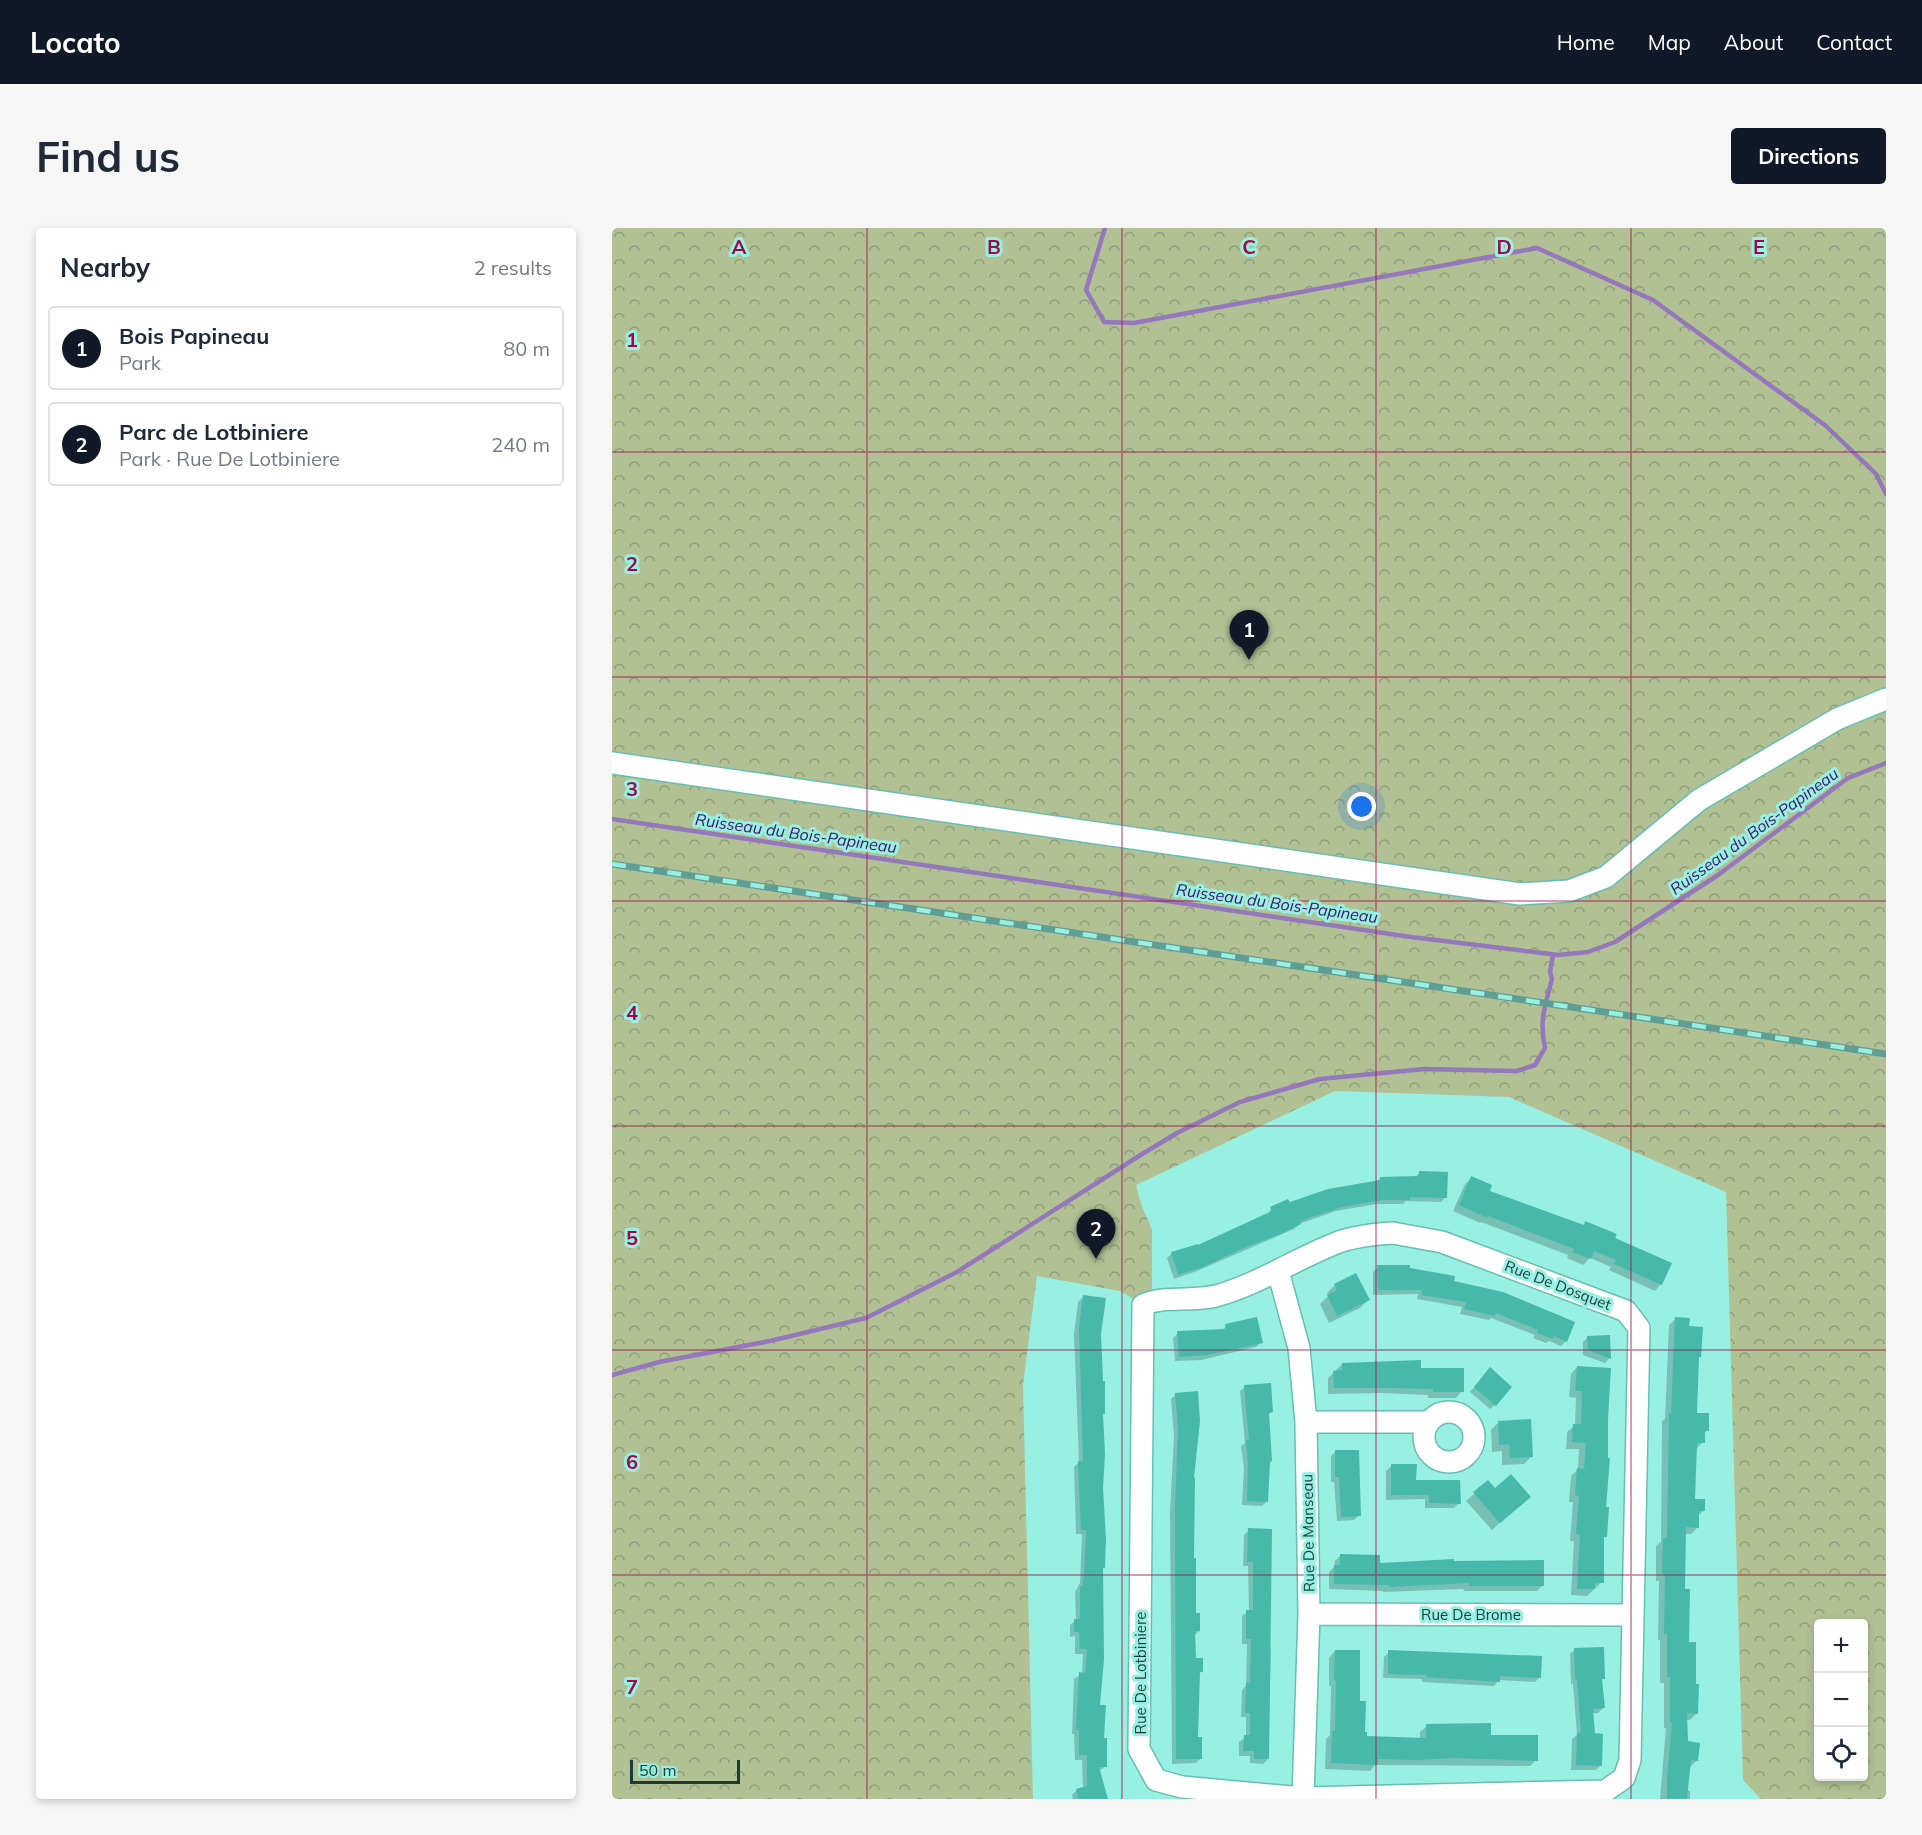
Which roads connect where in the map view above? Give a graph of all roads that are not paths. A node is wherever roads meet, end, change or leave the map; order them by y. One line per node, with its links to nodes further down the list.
1 (1886, 699): 2 (street)
2 (612, 763)
3 (1278, 1271): 4 (street, Rue De Dosquet); 5 (street, Rue De Manseau); 8 (street, Rue De Dosquet)
4 (1143, 1305): 10 (street, Rue De Lotbiniere)
5 (1306, 1422): 6 (street); 7 (street, Rue De Manseau)
6 (1428, 1422)
7 (1309, 1614): 8 (street, Rue De Brome); 10 (street, Rue De Manseau)
8 (1632, 1615): 9 (street, Rue De Dosquet)
9 (1624, 1778): 11 (street, Rue De Lotbiniere)
10 (1303, 1798): 11 (street, Rue De Lotbiniere)
11 (1412, 1798)

